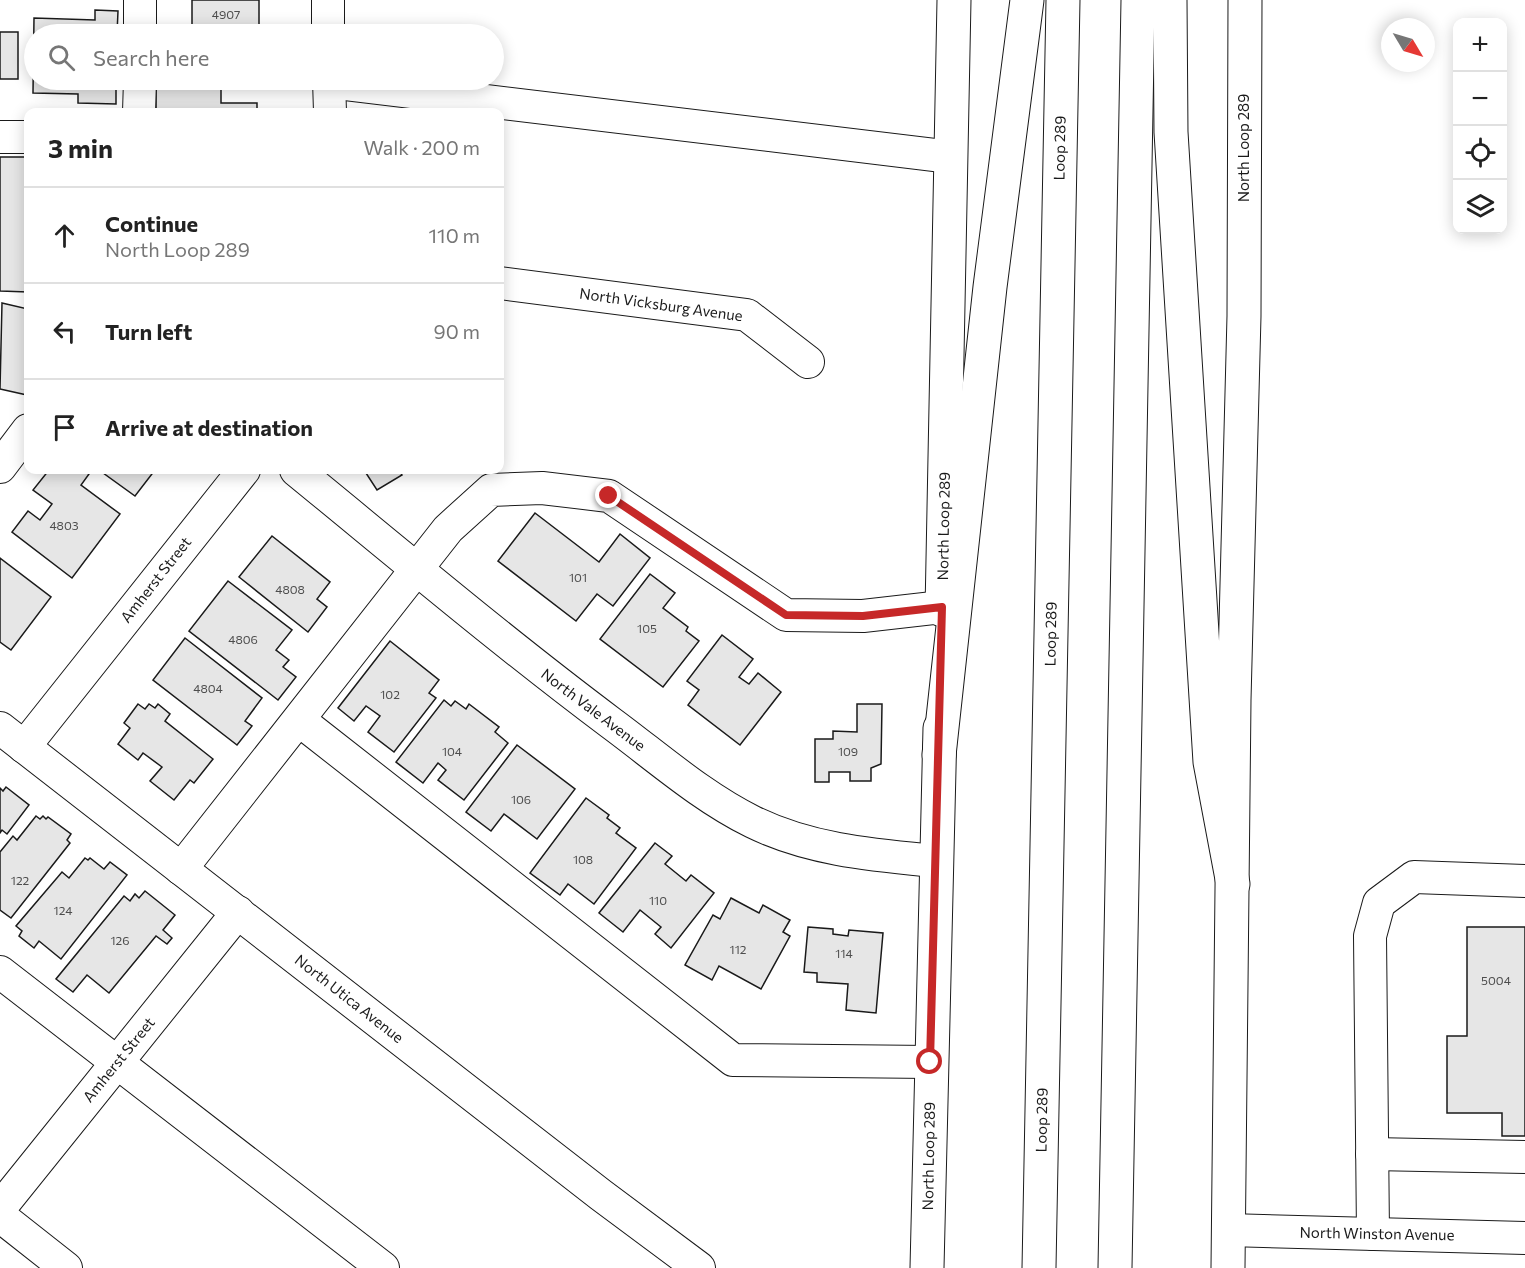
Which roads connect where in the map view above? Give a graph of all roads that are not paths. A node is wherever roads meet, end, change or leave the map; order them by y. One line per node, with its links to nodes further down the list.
1 (140, 0): 9 (street)
2 (328, 0): 10 (street)
3 (954, 0): 18 (main road, North Loop 289)
4 (1027, 0): 29 (main road)
5 (1063, 0): 49 (main road, Loop 289)
6 (1138, 0): 50 (main road)
7 (1170, 0): 33 (main road)
8 (1245, 0): 33 (main road, North Loop 289)
9 (140, 24)
10 (328, 24)
11 (140, 90): 14 (street)
12 (329, 90): 15 (street)
13 (403, 90): 18 (street)
14 (140, 108)
15 (330, 108)
16 (0, 136): 17 (street)
17 (24, 136)
18 (951, 157): 26 (main road, North Loop 289)
19 (504, 284): 20 (street, North Vicksburg Avenue)
20 (808, 362)
21 (24, 435): 22 (street)
22 (0, 467)
23 (241, 474): 28 (street, Amherst Street)
24 (301, 474): 25 (street, North Vale Avenue)
25 (417, 569): 26 (street); 27 (street); 30 (street, North Vale Avenue)
26 (942, 607): 29 (main road, North Loop 289)
27 (298, 720): 31 (street); 37 (street)
28 (12, 737): 31 (street, North Utica Avenue)
29 (939, 755): 30 (main road, North Loop 289)
30 (935, 861): 37 (main road, North Loop 289)
31 (181, 869): 34 (street, North Utica Avenue)
32 (1525, 881): 38 (street)
33 (1233, 884): 42 (main road, North Loop 289)
34 (237, 912): 36 (street, Amherst Street); 47 (street, North Utica Avenue)
35 (0, 972): 36 (street)
36 (117, 1062): 40 (street, Amherst Street); 46 (street)
37 (930, 1062): 48 (main road, North Loop 289)
38 (1372, 1154): 39 (street); 43 (street)
39 (1525, 1156)
40 (0, 1208)
41 (0, 1216): 45 (street)
42 (1228, 1230): 43 (street, North Winston Avenue); 51 (main road, North Loop 289)
43 (1373, 1234): 44 (street, North Winston Avenue)
44 (1525, 1238)
45 (66, 1268)
46 (383, 1268)
47 (699, 1268)
48 (927, 1268)
49 (1039, 1268)
50 (1115, 1268)
51 (1228, 1268)

